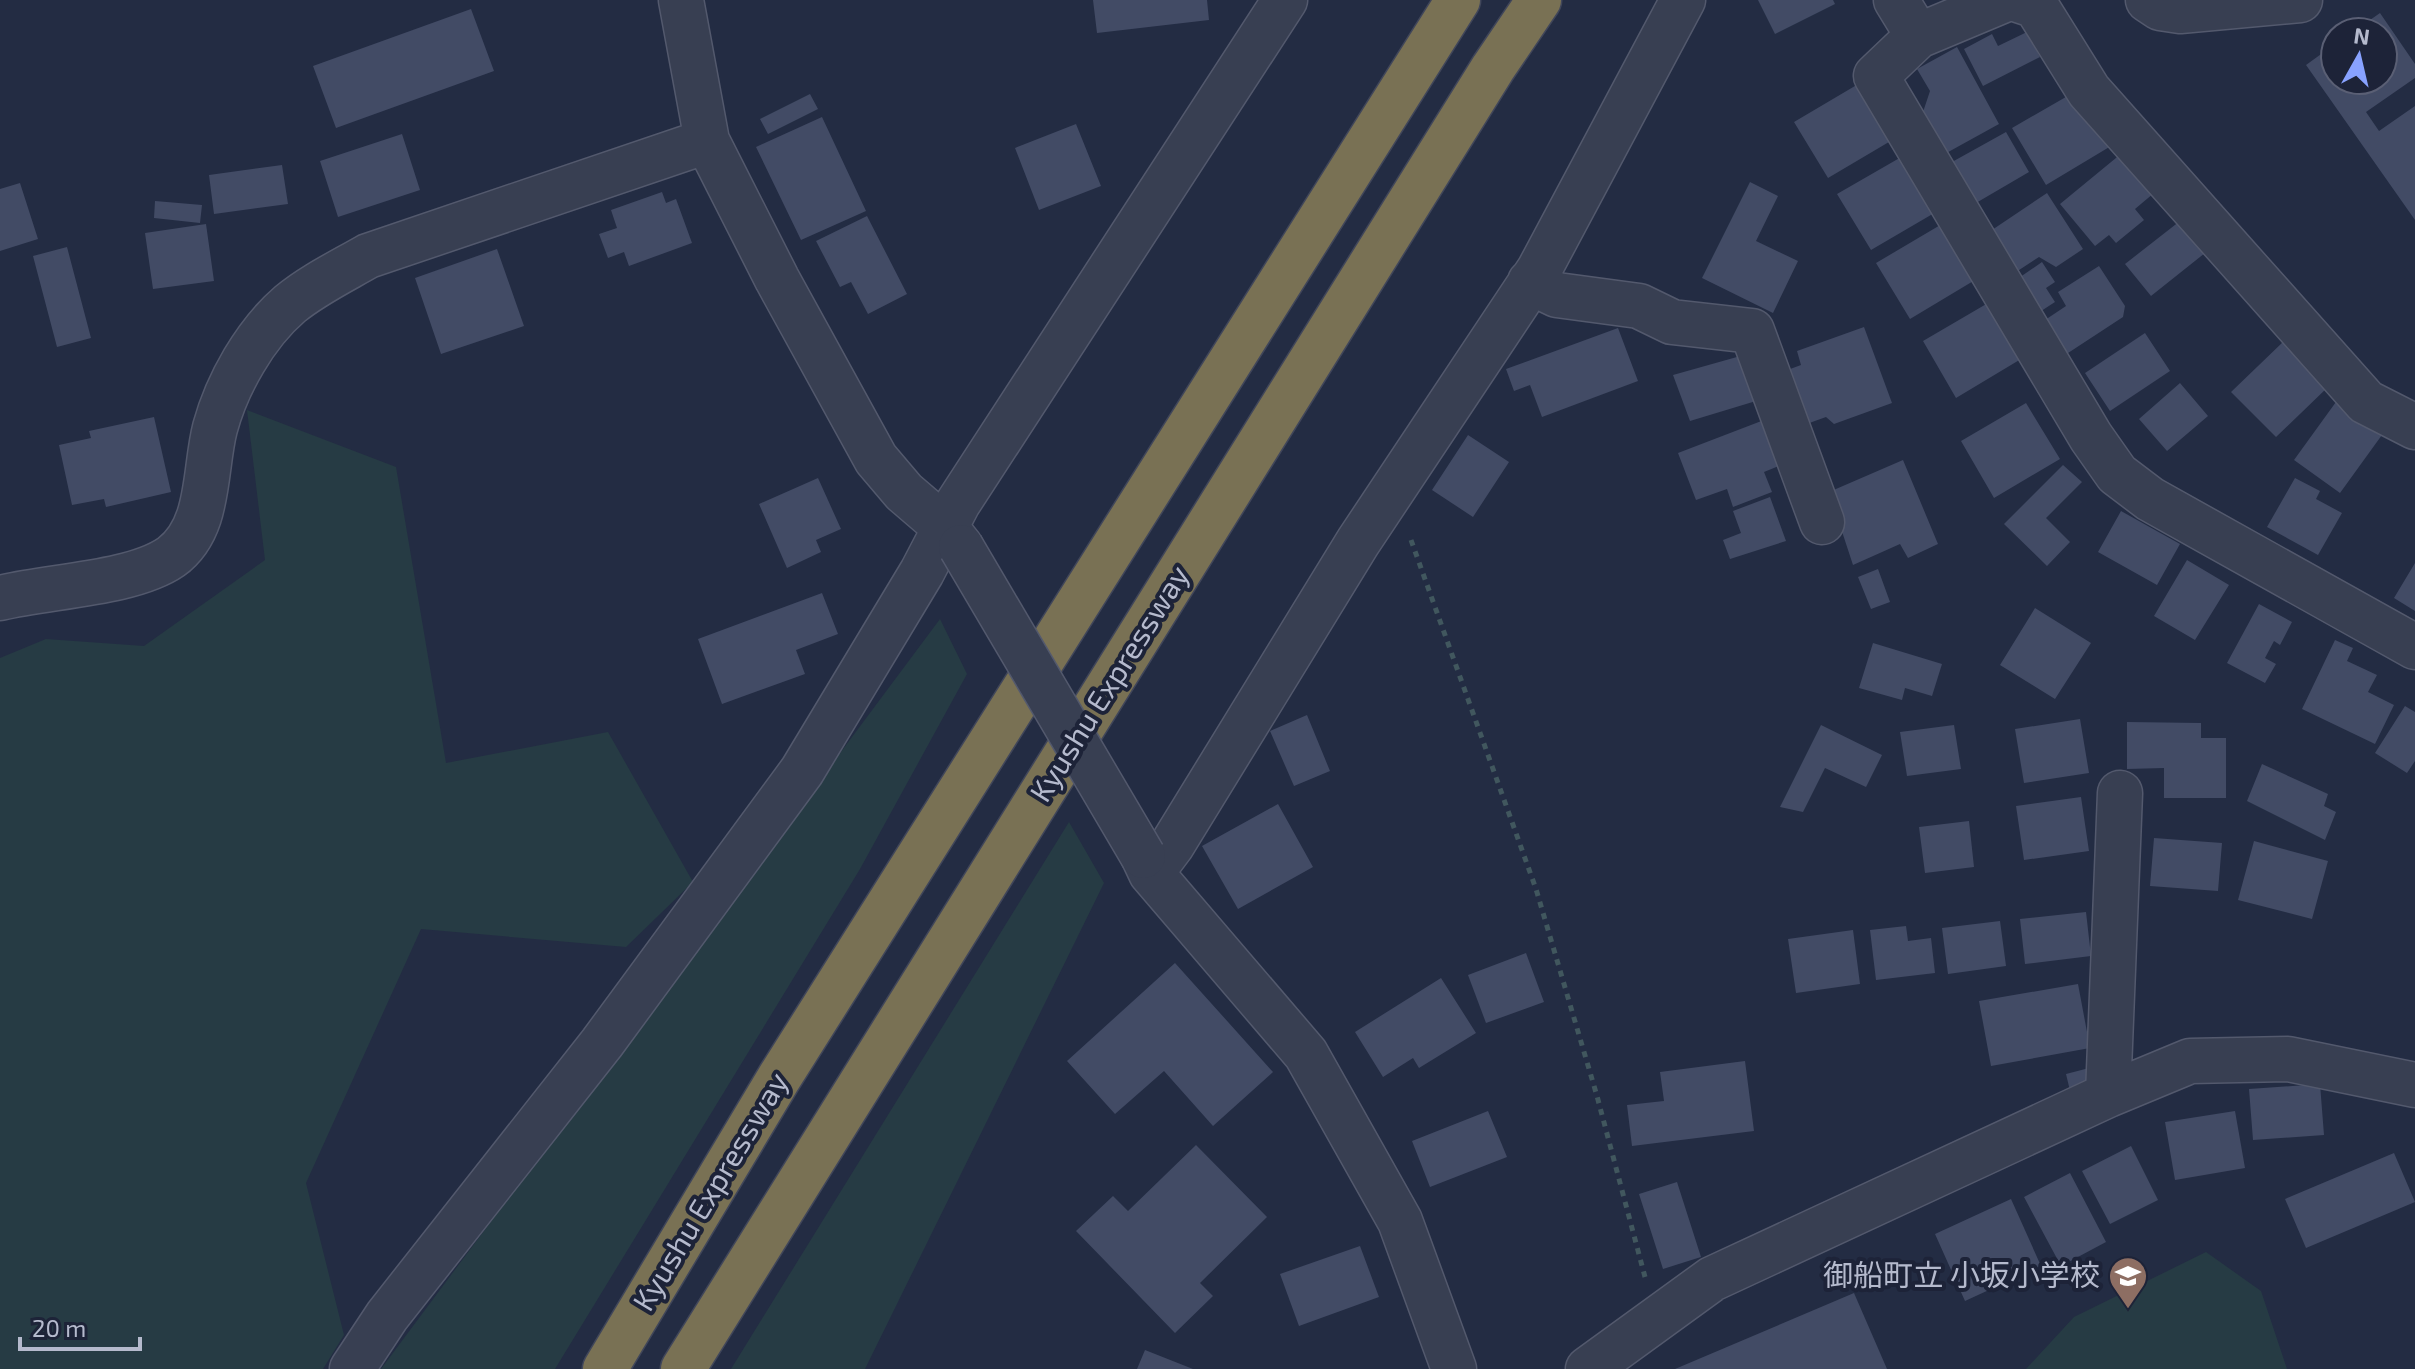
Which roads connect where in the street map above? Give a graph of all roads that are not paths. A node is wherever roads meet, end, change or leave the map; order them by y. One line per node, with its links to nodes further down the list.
1 (681, 0): 11 (street)
2 (1285, 0): 15 (street)
3 (1458, 0): 23 (highway, Kyushu Expressway)
4 (1539, 0): 24 (highway, Kyushu Expressway)
5 (1683, 0): 12 (street)
6 (2004, 0): 10 (street)
7 (2018, 0): 13 (street)
8 (2148, 0): 9 (street)
9 (2300, 0)
10 (1907, 18): 17 (street)
11 (707, 141): 15 (street); 16 (street)
12 (1530, 282): 14 (street); 19 (street)
13 (2415, 427)
14 (1822, 522)
15 (953, 537): 19 (street, bridge); 22 (street)
16 (0, 598)
17 (2415, 647)
18 (2120, 793): 21 (street)
19 (1147, 865): 25 (street)
20 (2415, 1085): 21 (street)
21 (2108, 1095): 26 (street)
22 (352, 1369)
23 (605, 1369)
24 (683, 1369)
25 (1454, 1369)
26 (1588, 1369)

